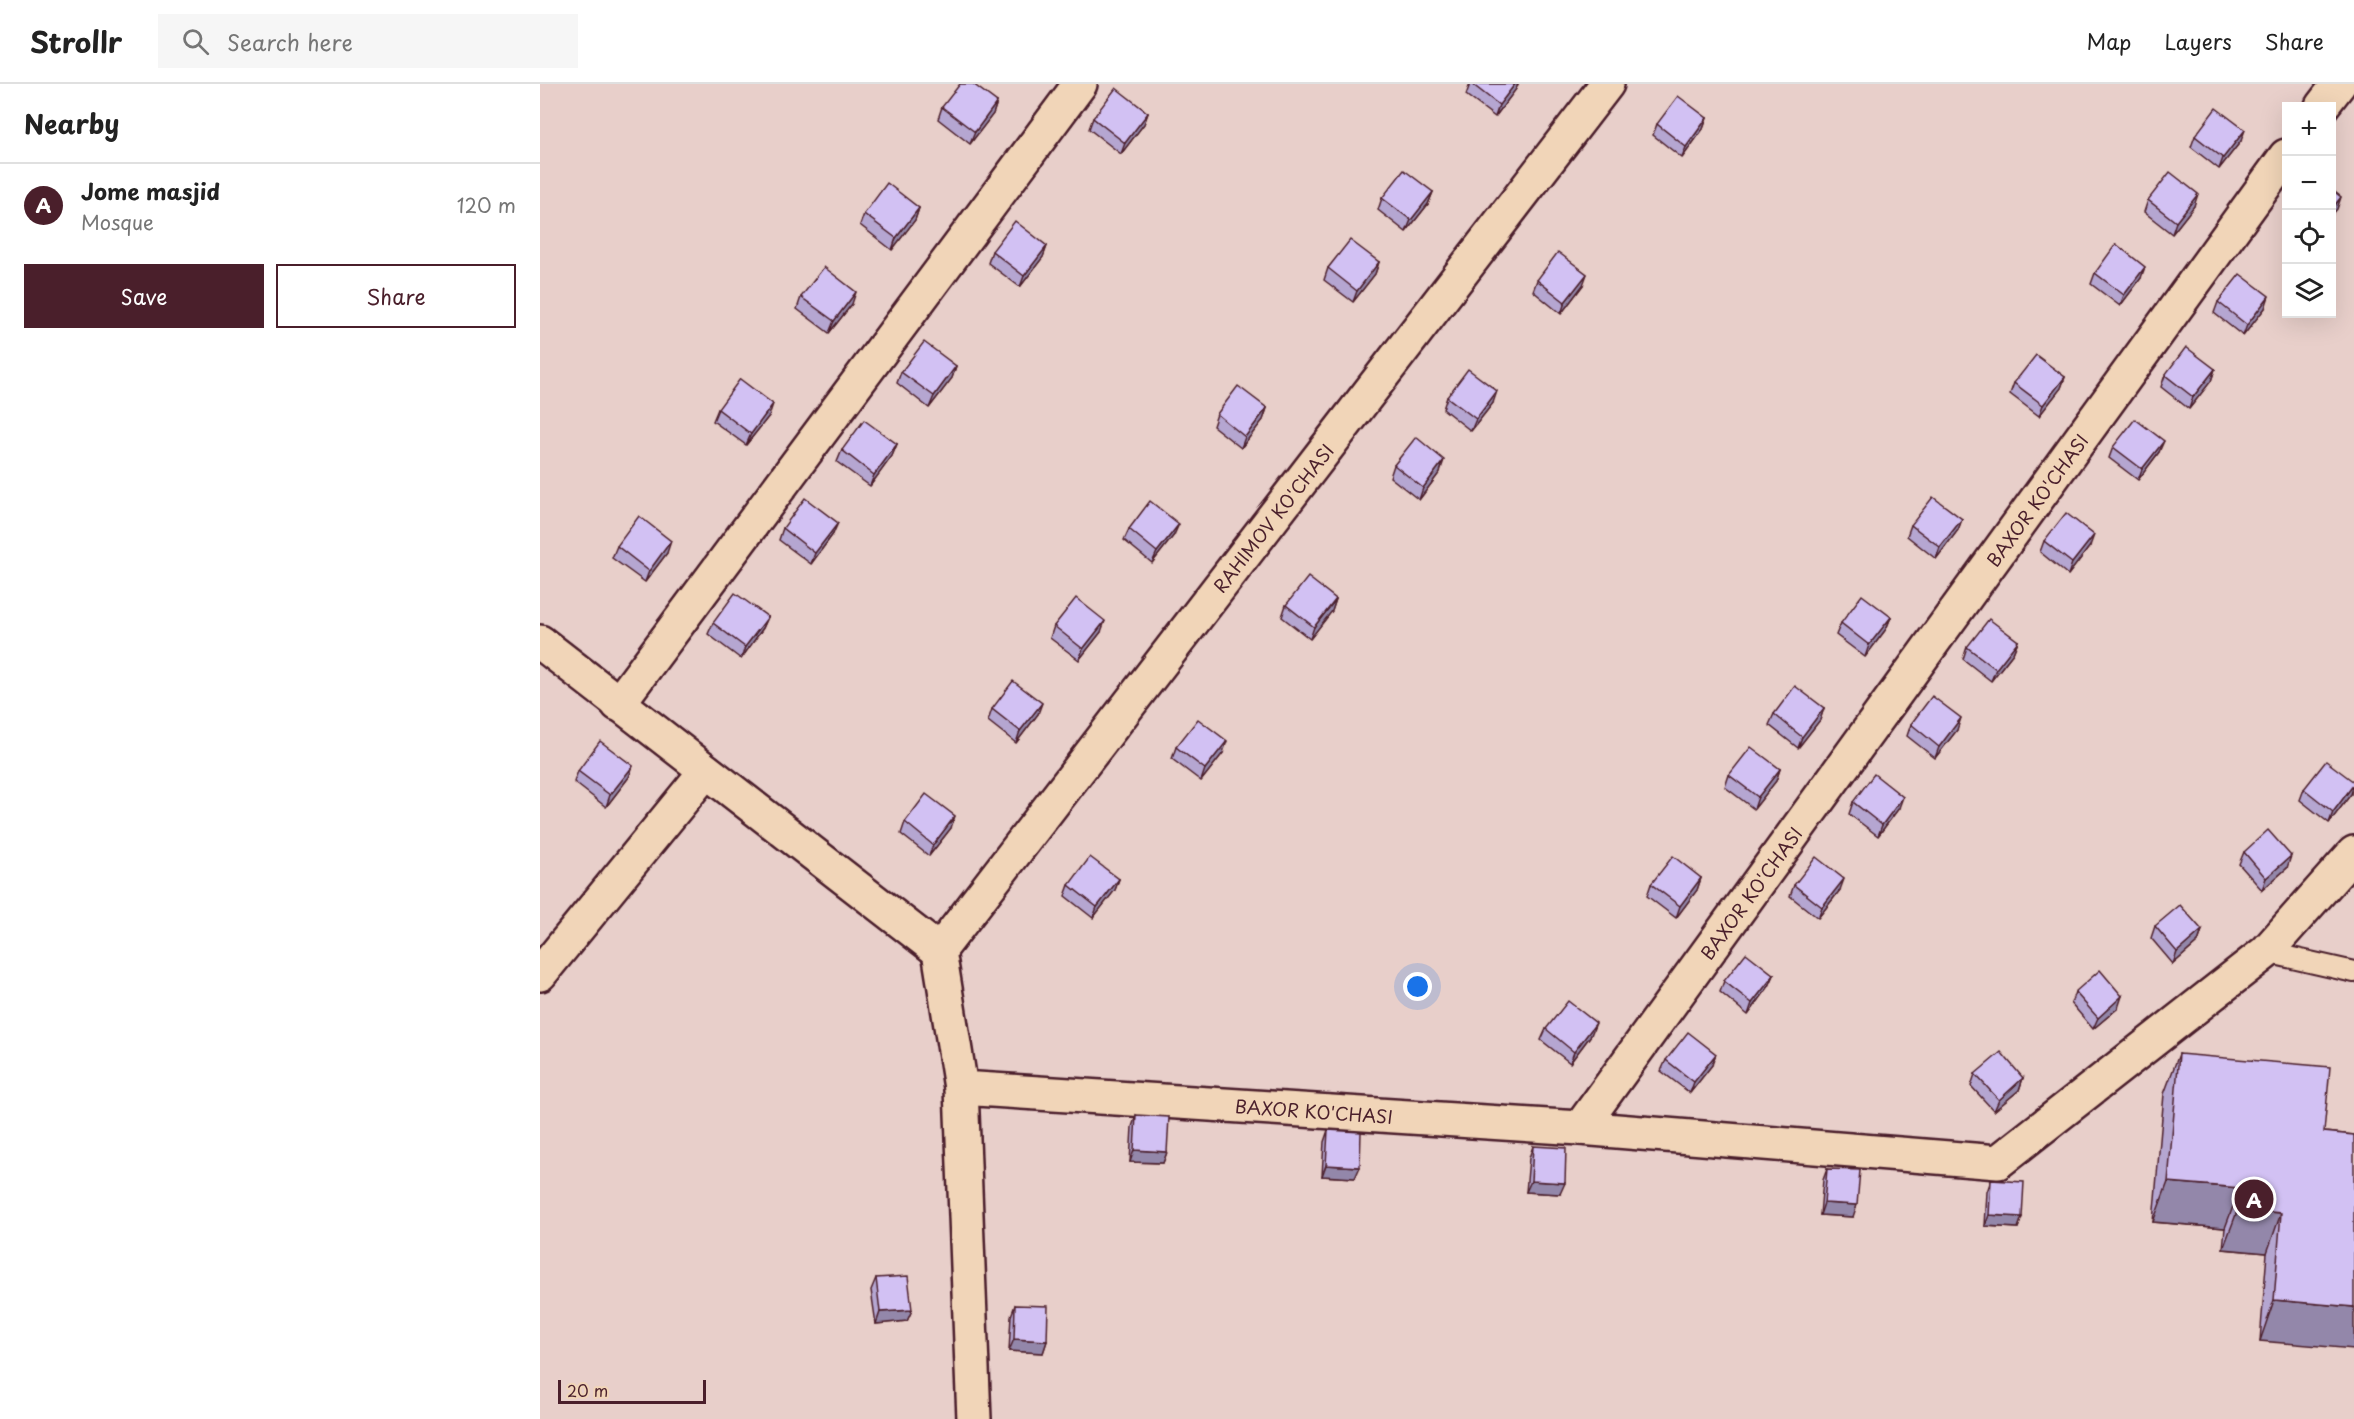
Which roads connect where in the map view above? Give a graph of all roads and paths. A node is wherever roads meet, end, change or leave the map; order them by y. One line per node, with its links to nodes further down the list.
1 (1080, 84): 7 (street)
2 (1607, 84): 10 (street, RAHIMOV KO'CHASI)
3 (2339, 84): 4 (street)
4 (2325, 102)
5 (2282, 162): 15 (street, BAXOR KO'CHASI)
6 (540, 642): 7 (street)
7 (618, 705): 8 (street)
8 (706, 771): 10 (street); 13 (street)
9 (2354, 854): 11 (street)
10 (939, 951): 14 (street)
11 (2266, 952): 12 (lane); 15 (street)
12 (2354, 972)
13 (540, 974)
14 (961, 1088): 15 (street, BAXOR KO'CHASI); 16 (street)
15 (1581, 1128)
16 (974, 1419)

